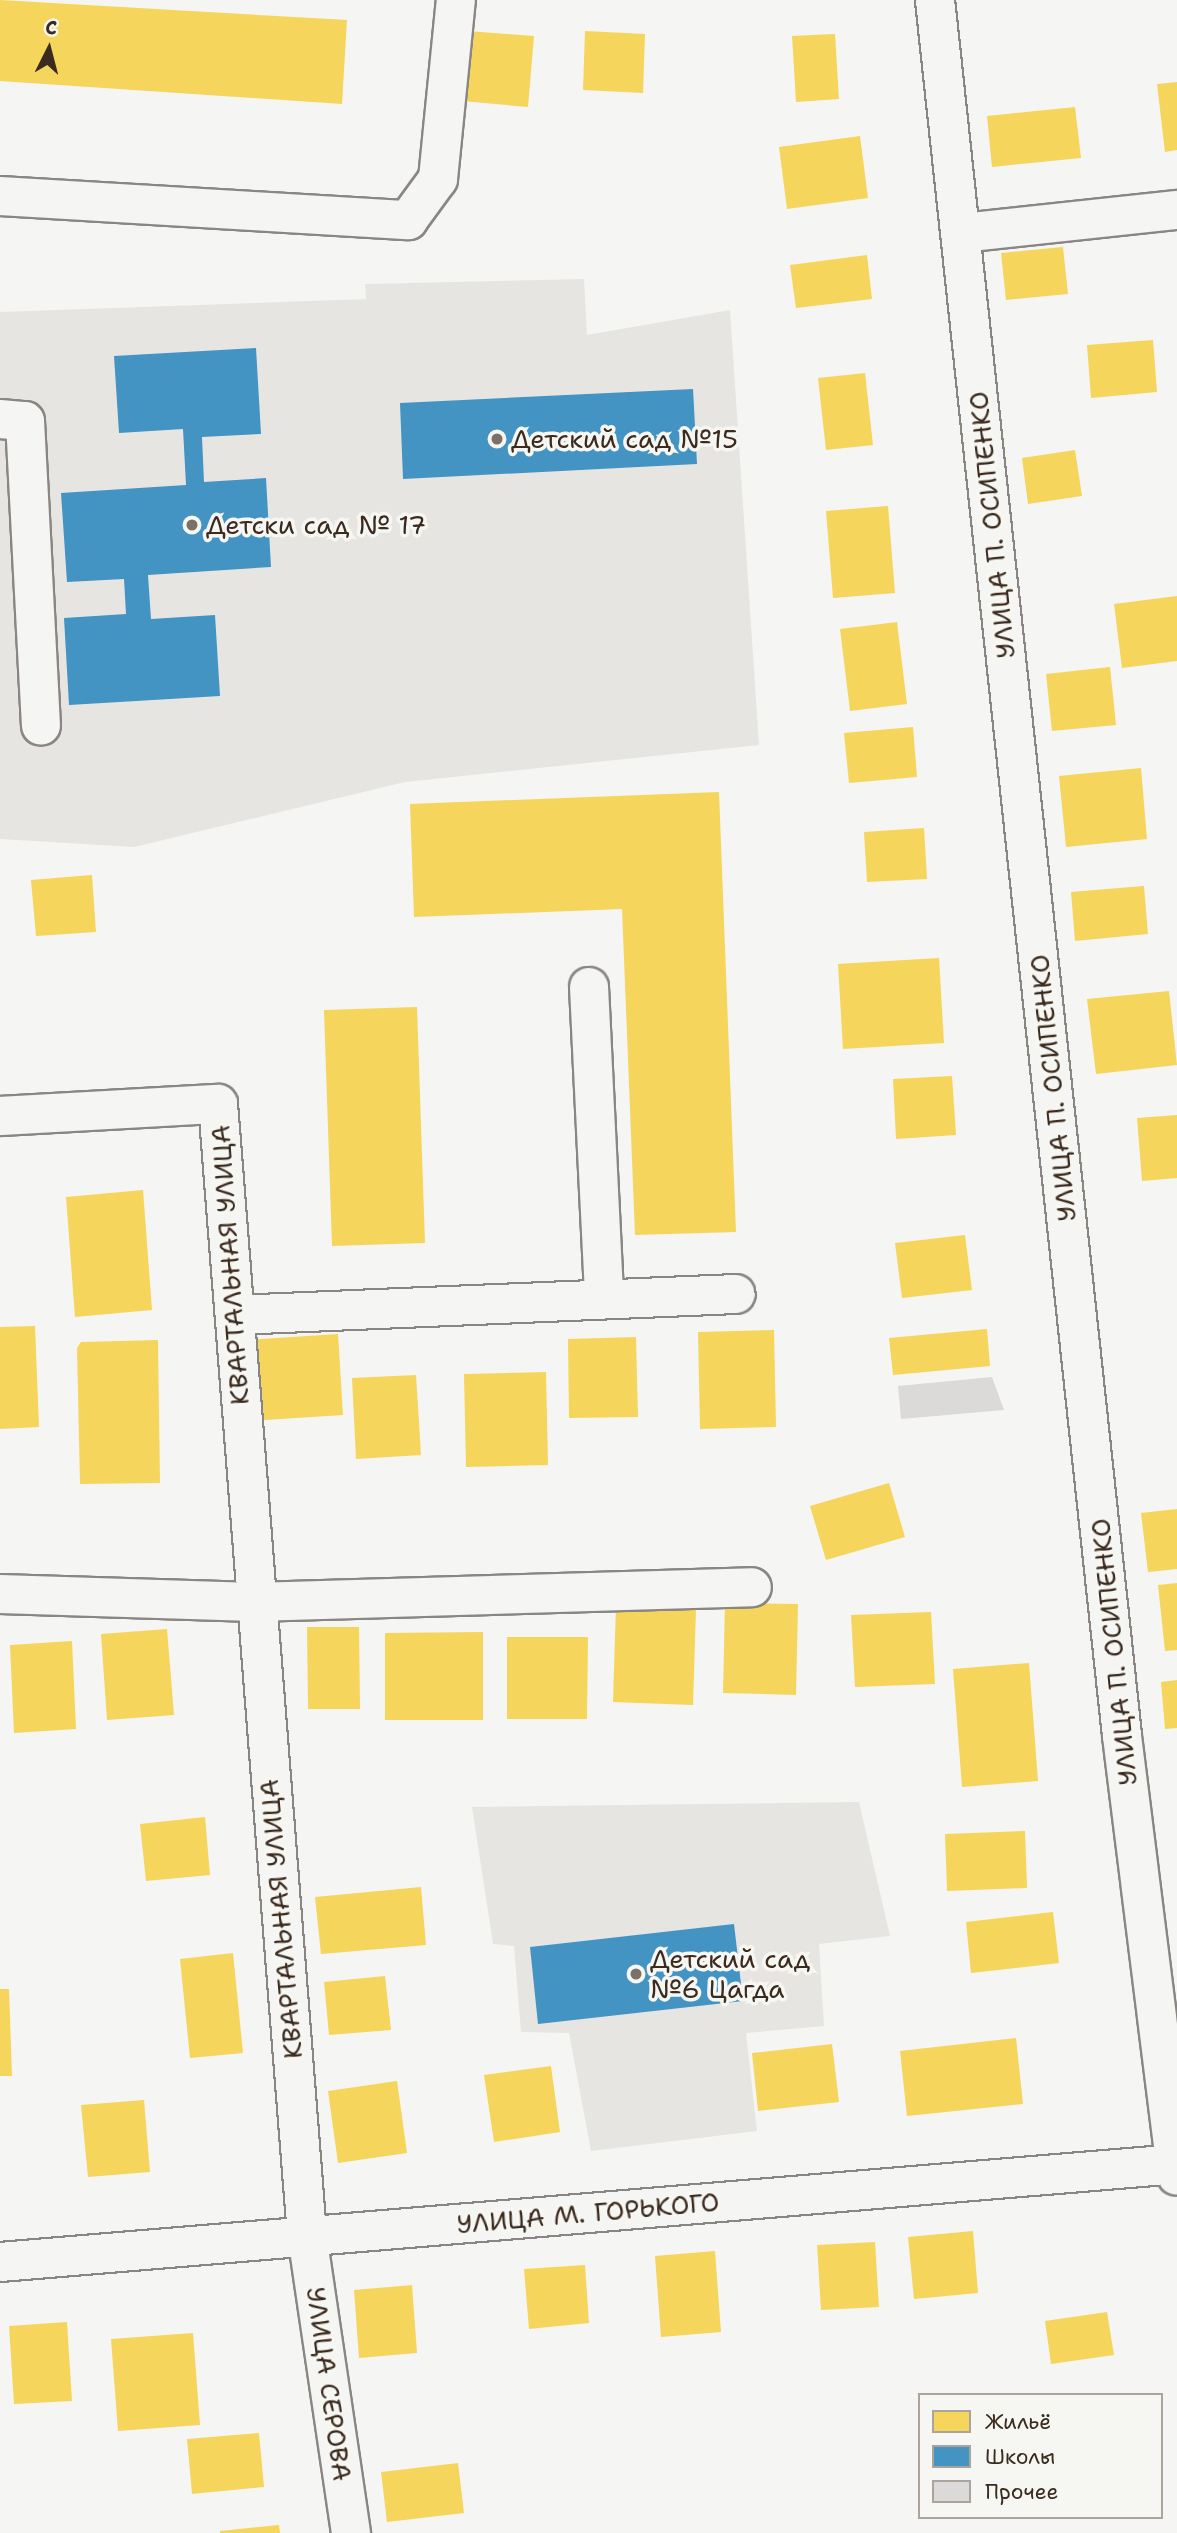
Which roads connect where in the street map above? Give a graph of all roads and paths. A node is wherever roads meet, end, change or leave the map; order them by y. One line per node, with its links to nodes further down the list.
1 (456, 0): 3 (street)
2 (935, 0): 5 (street, УЛИЦА П. ОСИПЕНКО)
3 (0, 196)
4 (1177, 210): 5 (street)
5 (961, 233): 16 (street, УЛИЦА П. ОСИПЕНКО)
6 (0, 419): 7 (street)
7 (41, 726)
8 (589, 987): 11 (street)
9 (0, 1116): 12 (street, КВАРТАЛЬНАЯ УЛИЦА)
10 (736, 1294): 11 (street)
11 (604, 1299): 12 (street)
12 (234, 1315): 15 (street, КВАРТАЛЬНАЯ УЛИЦА)
13 (752, 1587): 15 (street)
14 (0, 1594): 15 (street)
15 (254, 1602): 17 (street, КВАРТАЛЬНАЯ УЛИЦА)
16 (1177, 2170): 17 (street, УЛИЦА М. ГОРЬКОГО)
17 (307, 2235): 18 (street, УЛИЦА М. ГОРЬКОГО); 19 (street, УЛИЦА СЕРОВА)
18 (0, 2262)
19 (351, 2533)

